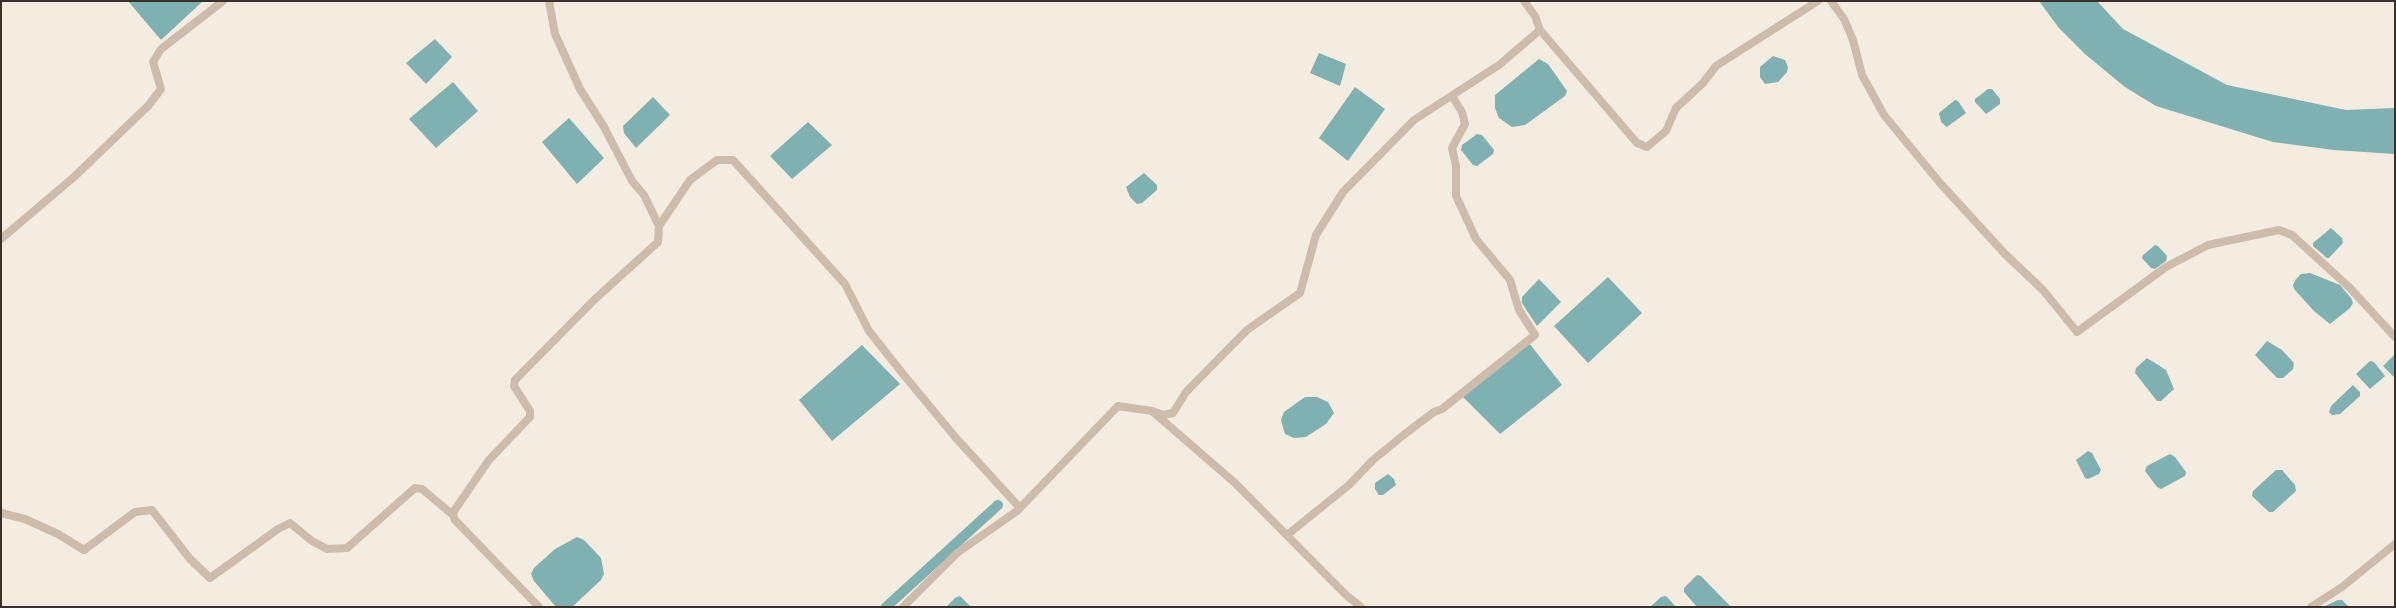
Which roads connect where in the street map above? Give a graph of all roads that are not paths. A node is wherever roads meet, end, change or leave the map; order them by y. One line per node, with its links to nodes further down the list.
1 (223, 1): 9 (street)
2 (549, 1): 8 (street)
3 (1524, 1): 6 (street)
4 (1818, 1): 6 (street)
5 (1831, 1): 10 (street)
6 (1540, 30): 7 (street)
7 (1452, 96): 11 (street); 15 (street)
8 (659, 226): 12 (street); 14 (street)
9 (1, 239)
10 (2395, 337)
11 (1152, 411): 12 (street); 15 (street)
12 (1020, 508): 18 (street)
13 (1, 512): 14 (street)
14 (453, 515): 17 (street)
15 (1287, 535): 19 (street)
16 (2395, 544): 20 (street)
17 (540, 607)
18 (903, 607)
19 (1361, 607)
20 (2310, 607)

